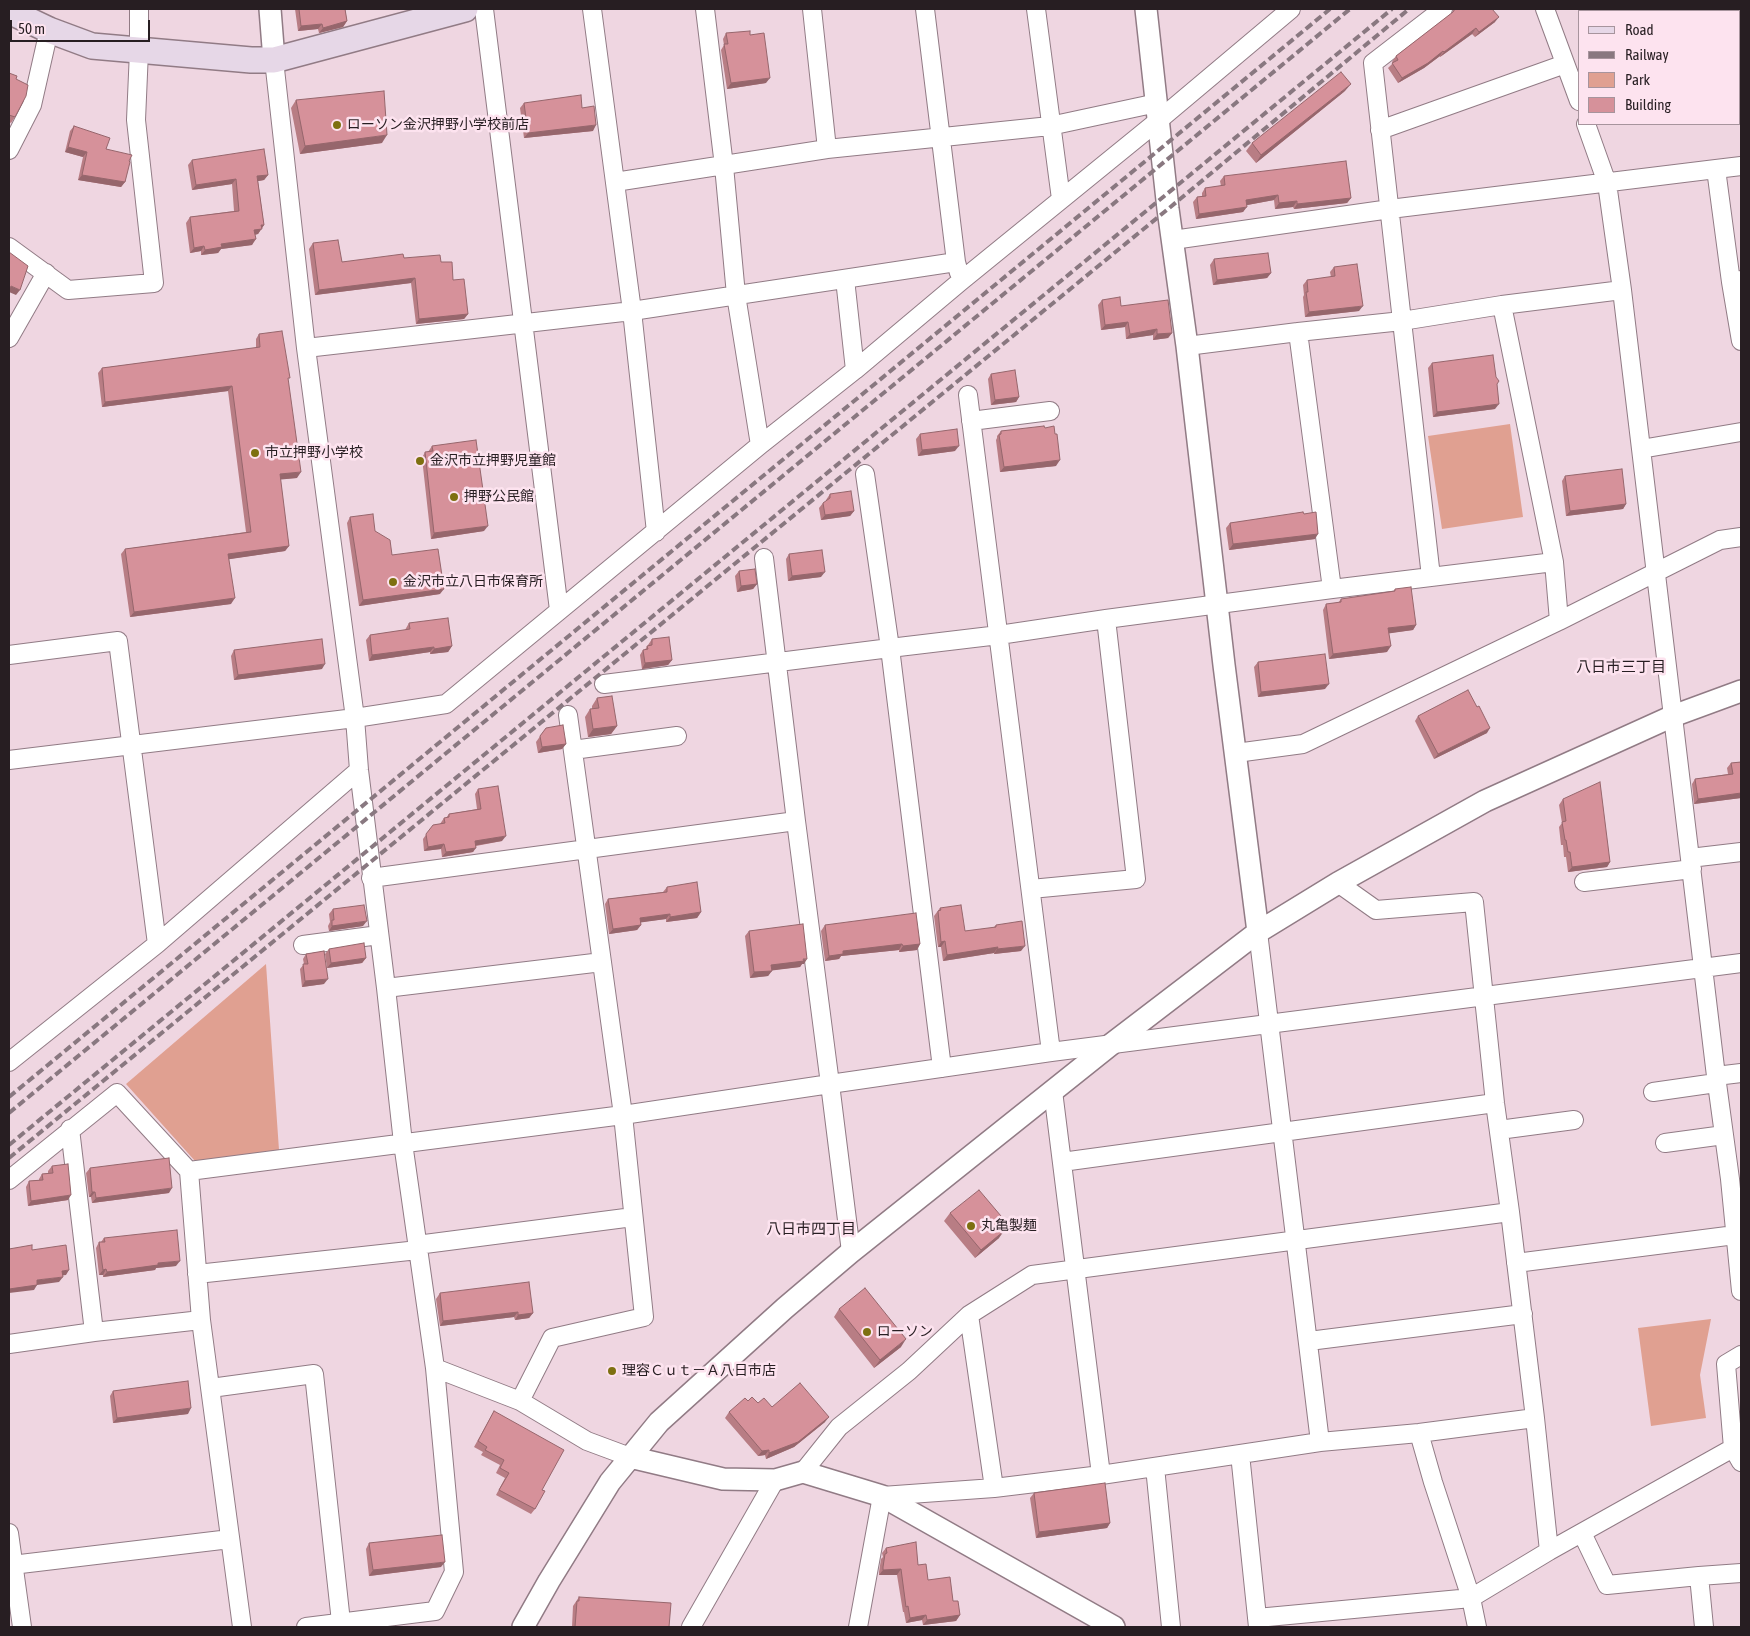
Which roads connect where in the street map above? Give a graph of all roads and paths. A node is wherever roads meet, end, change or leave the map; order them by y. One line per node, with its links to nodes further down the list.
1 (139, 9): 16 (street)
2 (270, 9): 17 (street)
3 (465, 9): 17 (main road)
4 (484, 9): 46 (street)
5 (592, 9): 30 (street)
6 (705, 9): 27 (street)
7 (812, 9): 25 (street)
8 (926, 9): 24 (street)
9 (1036, 9): 22 (street)
10 (1146, 9): 20 (street)
11 (1291, 9): 20 (street)
12 (1443, 9): 23 (street)
13 (1546, 9): 18 (street)
14 (9, 11): 15 (main road)
15 (49, 30): 16 (main road); 26 (street)
16 (139, 51): 17 (main road); 37 (street)
17 (274, 60): 51 (street)
18 (1566, 64): 19 (street); 23 (street)
19 (1578, 98)
20 (1158, 111): 22 (street); 32 (street); 34 (street)
21 (1586, 125): 31 (street)
22 (1050, 126): 24 (street); 32 (street)
23 (1380, 130): 33 (street)
24 (941, 136): 25 (street); 36 (street)
25 (827, 149): 27 (street)
26 (9, 150)
27 (724, 166): 30 (street); 42 (street)
28 (1741, 166): 29 (street)
29 (1716, 169): 31 (street); 40 (street)
30 (615, 182): 44 (street)
31 (1607, 183): 33 (street); 41 (street)
32 (1061, 200): 39 (street)
33 (1390, 210): 34 (street); 45 (street)
34 (1173, 240): 50 (street)
35 (9, 247): 37 (street)
36 (956, 262): 38 (street); 39 (street)
37 (46, 273): 48 (street)
38 (845, 279): 42 (street); 52 (street)
39 (961, 281): 52 (street)
40 (1736, 281): 49 (street)
41 (1622, 290): 43 (street); 58 (street)
42 (736, 295): 44 (street); 57 (street)
43 (1502, 305): 45 (street); 63 (street)
44 (632, 311): 46 (street); 60 (street)
45 (1402, 321): 47 (street); 65 (street)
46 (523, 323): 51 (street); 68 (street)
47 (1298, 332): 50 (street); 66 (street)
48 (9, 338)
49 (1741, 341)
50 (1187, 346): 67 (street)
51 (306, 348): 79 (street)
52 (855, 370): 57 (street)
53 (968, 395): 55 (street)
54 (1050, 411): 55 (street)
55 (971, 420): 71 (street)
56 (1741, 432): 58 (street)
57 (760, 445): 60 (street)
58 (1641, 448): 64 (street)
59 (865, 474): 72 (street)
60 (656, 532): 68 (street)
61 (1741, 537): 64 (street)
62 (764, 558): 74 (street)
63 (1554, 562): 65 (street); 70 (street)
64 (1655, 573): 70 (street); 78 (street)
65 (1431, 577): 66 (street)
66 (1332, 589): 67 (street)
67 (1218, 604): 69 (street); 83 (street)
68 (559, 610): 79 (street)
69 (1106, 619): 71 (street); 93 (street)
70 (1559, 621): 83 (street)
71 (999, 635): 72 (street); 93 (street)
72 (890, 648): 74 (street); 107 (street)
73 (9, 655): 81 (street)
74 (778, 663): 75 (street); 86 (street)
75 (604, 684)
76 (1741, 691): 78 (street)
77 (568, 715): 82 (street)
78 (1673, 716): 89 (street); 91 (street)
79 (355, 718): 81 (street); 85 (street)
80 (677, 736): 82 (street)
81 (131, 745): 84 (street); 96 (street)
82 (573, 750): 87 (street)
83 (1236, 753): 94 (street)
84 (9, 760)
85 (359, 770): 90 (street); 96 (street)
86 (796, 821): 87 (street); 110 (street)
87 (586, 849): 90 (street); 98 (street)
88 (1741, 852): 89 (street)
89 (1691, 863): 92 (street); 100 (street)
90 (372, 878): 95 (street)
91 (1338, 882): 94 (street); 102 (street)
92 (1584, 882)
93 (1032, 888): 105 (street)
94 (1258, 932): 103 (street); 104 (street)
95 (379, 935): 97 (street); 101 (street)
96 (157, 944): 106 (street)
97 (303, 945)
98 (602, 962): 101 (street); 114 (street)
99 (1741, 963): 100 (street)
100 (1703, 968): 102 (street); 109 (street)
101 (386, 988): 120 (street)
102 (1483, 996): 103 (street); 113 (street)
103 (1269, 1023): 104 (street); 118 (street)
104 (1109, 1046): 105 (street); 111 (street)
105 (1051, 1052): 107 (street)
106 (9, 1062)
107 (942, 1068): 110 (street)
108 (1741, 1073): 109 (street)
109 (1716, 1080): 112 (street); 119 (street)
110 (830, 1084): 114 (street); 131 (street)
111 (1053, 1091): 122 (street); 131 (street)
112 (1653, 1092)
113 (1495, 1103): 117 (street); 118 (street)
114 (623, 1116): 120 (street); 127 (street)
115 (1574, 1120): 117 (street)
116 (70, 1129): 123 (street); 125 (street); 139 (street)
117 (1499, 1130): 126 (street)
118 (1282, 1132): 122 (street); 129 (street)
119 (1724, 1135): 121 (street); 124 (street)
120 (403, 1143): 123 (street); 130 (street)
121 (1665, 1143)
122 (1062, 1162): 133 (street)
123 (189, 1171): 134 (street)
124 (1736, 1179): 128 (street)
125 (9, 1180)
126 (1510, 1212): 129 (street); 132 (street)
127 (633, 1217): 130 (street); 145 (street)
128 (1735, 1235): 132 (street); 135 (street)
129 (1296, 1241): 133 (street); 140 (street)
130 (418, 1248): 134 (street); 143 (street)
131 (851, 1252): 151 (street)
132 (1516, 1263): 136 (street)
133 (1074, 1269): 137 (street); 154 (street)
134 (198, 1274): 138 (street)
135 (1741, 1291)
136 (1522, 1314): 140 (street); 146 (street)
137 (969, 1315): 153 (street); 156 (street)
138 (201, 1320): 139 (street); 144 (street)
139 (94, 1332): 141 (street)
140 (1308, 1341): 148 (street)
141 (9, 1344)
142 (1741, 1355): 150 (street)
143 (435, 1368): 145 (street); 166 (street)
144 (211, 1388): 160 (street); 166 (street)
145 (520, 1401): 151 (street)
146 (1535, 1418): 147 (street); 161 (street)
147 (1419, 1433): 148 (street); 165 (street)
148 (1320, 1442): 149 (street)
149 (1240, 1454): 152 (street); 167 (street)
150 (1737, 1455): 159 (street)
151 (630, 1456): 155 (street); 171 (street)
152 (1155, 1467): 154 (street); 175 (street)
153 (803, 1472): 155 (street); 157 (street)
154 (1101, 1476): 156 (street)
155 (775, 1480): 172 (street)
156 (994, 1488): 157 (street)
157 (882, 1496): 173 (street); 174 (street)
158 (9, 1533): 162 (street)
159 (1582, 1533): 161 (street); 164 (street)
160 (230, 1539): 162 (street); 169 (street)
161 (1549, 1551): 165 (street)
162 (12, 1565): 168 (street)
163 (1741, 1572): 164 (street)
164 (1699, 1576): 177 (street)
165 (1471, 1598): 167 (street); 176 (street)
166 (341, 1622): 170 (street)
167 (1257, 1622)
168 (22, 1627)
169 (242, 1627)
170 (306, 1627)
171 (523, 1627)
172 (690, 1627)
173 (858, 1627)
174 (1114, 1627)
175 (1171, 1627)
176 (1477, 1627)
177 (1704, 1627)

